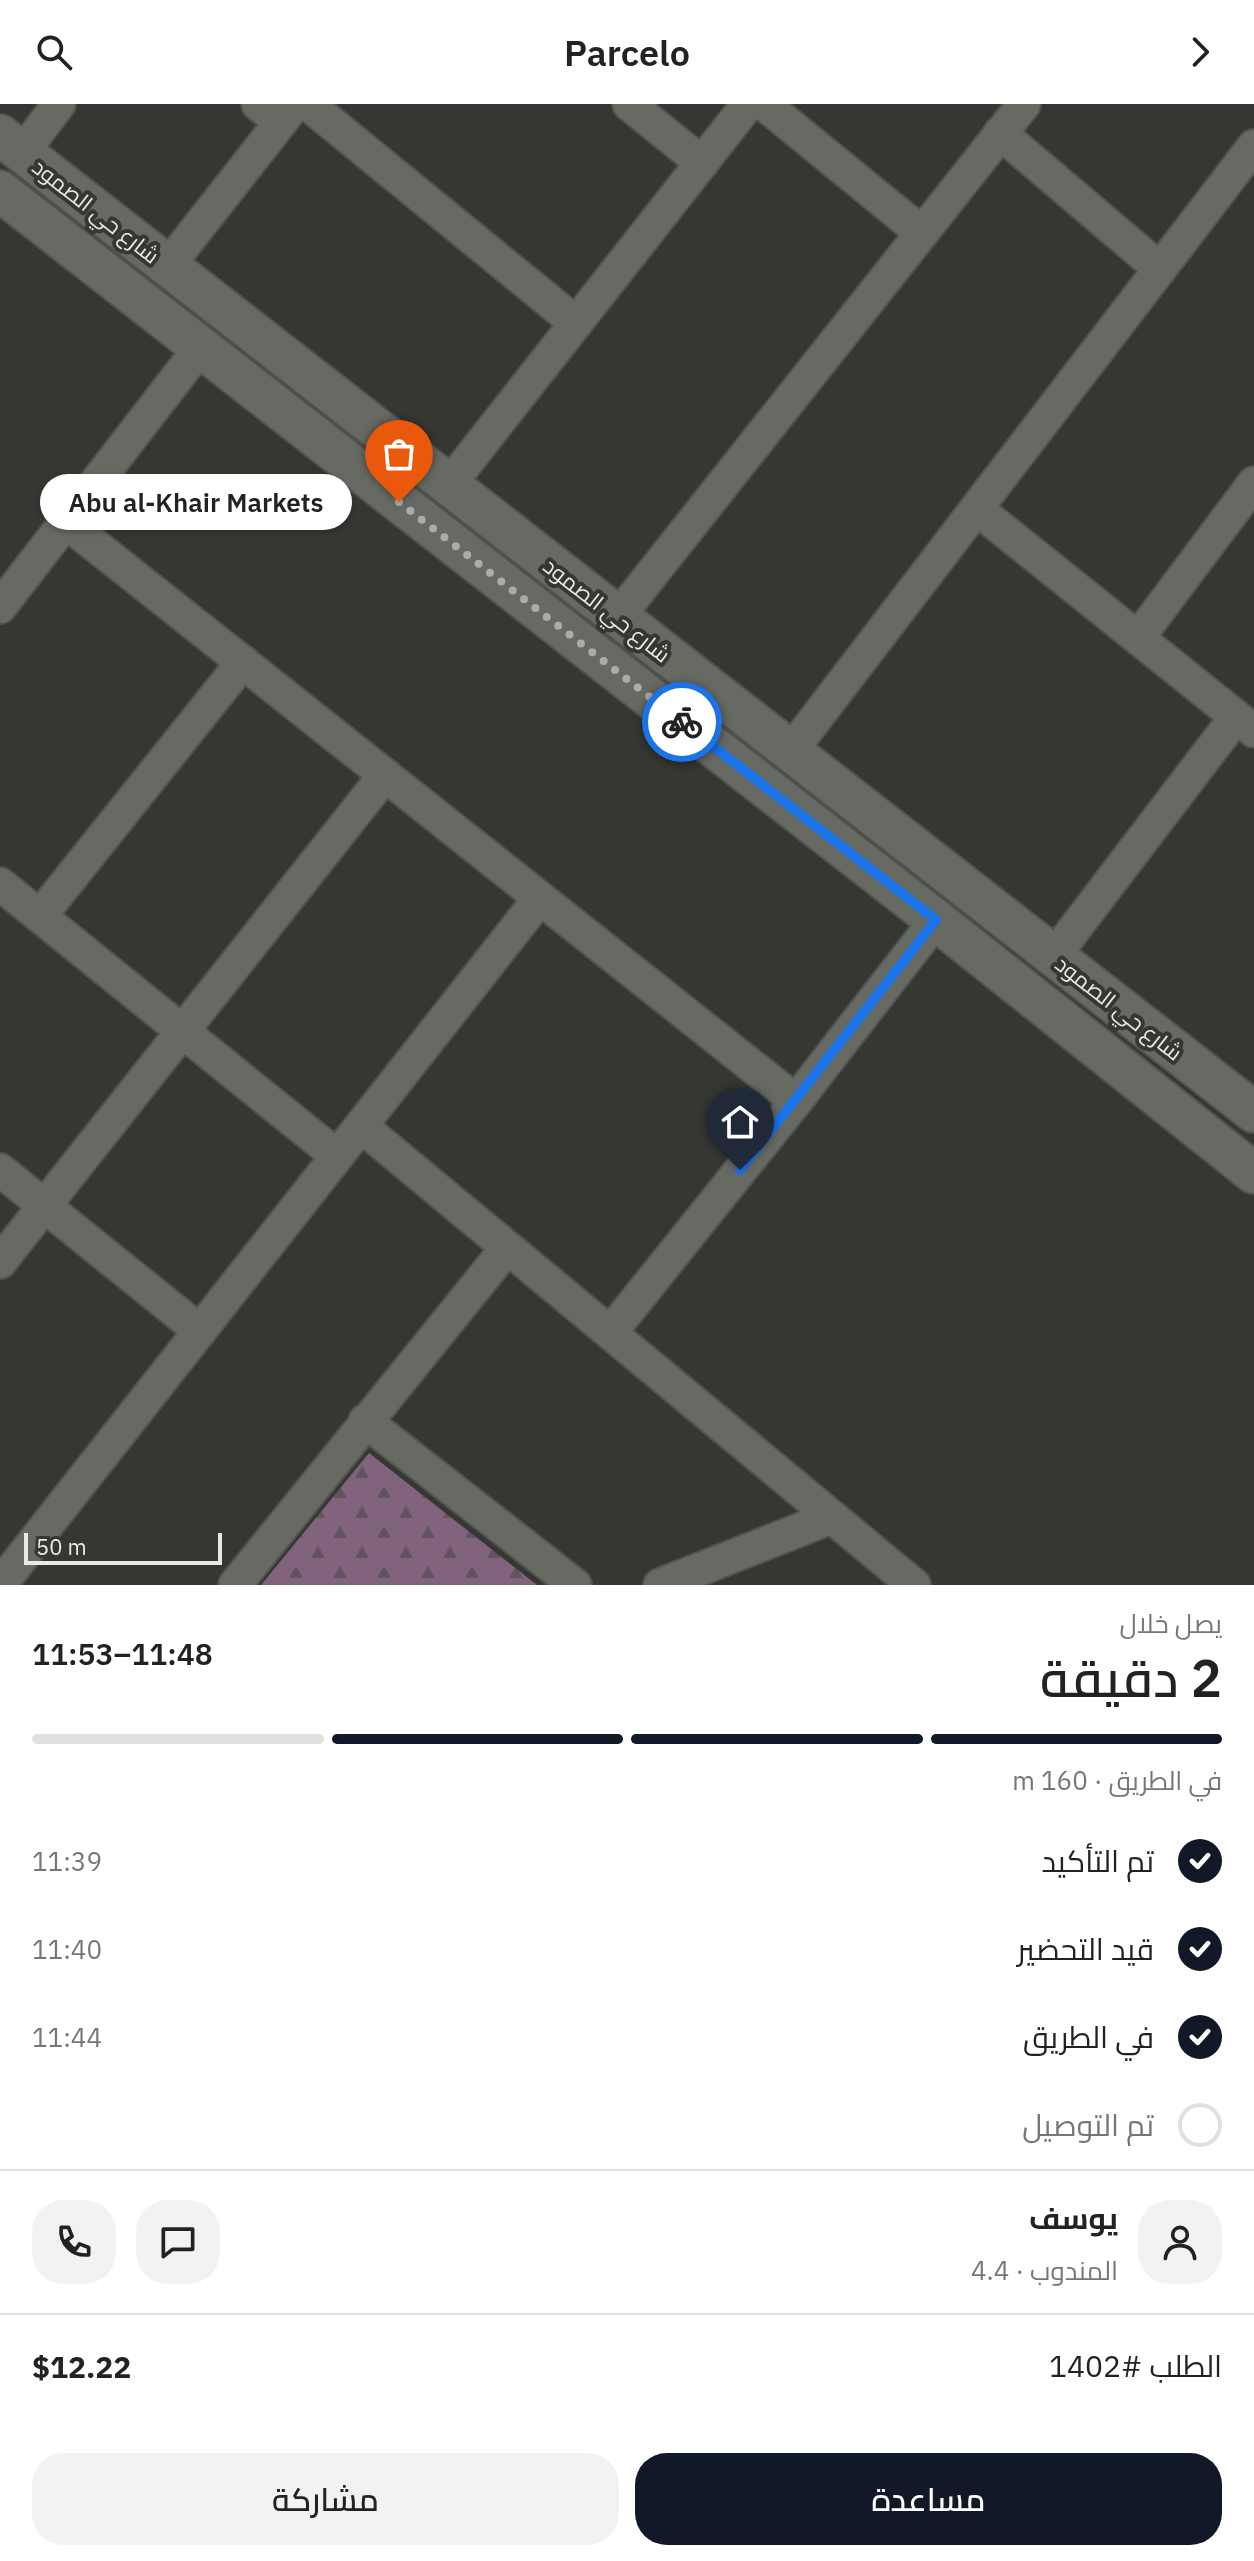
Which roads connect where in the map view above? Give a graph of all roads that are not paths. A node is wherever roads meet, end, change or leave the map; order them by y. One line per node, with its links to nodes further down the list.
1 (59, 104): 10 (street)
2 (308, 104): 18 (street)
3 (629, 104): 11 (street)
4 (748, 104): 11 (street)
5 (764, 104): 14 (street)
6 (1024, 104): 8 (street)
7 (278, 110): 16 (street)
8 (1000, 133): 14 (street); 17 (street)
9 (1254, 146): 17 (street)
10 (24, 155): 12 (street); 13 (street, شارع حي الصمود)
11 (702, 163): 18 (street)
12 (13, 202): 15 (street)
13 (114, 225): 15 (street); 16 (street, شارع حي الصمود)
14 (922, 233): 25 (street)
15 (88, 260): 19 (street)
16 (167, 267): 21 (street, شارع حي الصمود)
17 (1160, 269): 22 (street)
18 (576, 323): 21 (street)
19 (200, 348): 23 (street); 32 (street)
20 (1254, 483): 26 (street)
21 (448, 486): 25 (street, شارع حي الصمود)
22 (977, 509): 26 (street); 29 (street)
23 (67, 523): 24 (street); 27 (street)
24 (0, 607)
25 (617, 618): 29 (street, شارع حي الصمود)
26 (1138, 638): 28 (street)
27 (243, 662): 30 (street); 37 (street)
28 (1245, 724): 39 (street)
29 (790, 752): 31 (street, شارع حي الصمود)
30 (385, 775): 36 (street); 40 (street)
31 (877, 820): 32 (street); 33 (street, شارع حي الصمود)
32 (845, 850): 35 (street)
33 (933, 865): 35 (street); 39 (street, شارع حي الصمود)
34 (0, 884): 37 (street)
35 (904, 895): 38 (street)
36 (540, 898): 41 (street); 43 (street)
37 (40, 916): 40 (street)
38 (936, 920): 41 (street); 46 (street)
39 (1053, 957): 42 (street, شارع حي الصمود)
40 (182, 1032): 44 (street); 47 (street)
41 (796, 1101): 51 (street)
42 (1254, 1112)
43 (361, 1126): 44 (street); 48 (street)
44 (337, 1156): 50 (street)
45 (0, 1170): 47 (street)
46 (1254, 1173)
47 (44, 1206): 49 (street); 50 (street)
48 (507, 1248): 51 (street); 52 (street)
49 (0, 1262)
50 (200, 1331): 54 (street)
51 (610, 1333): 53 (street)
52 (365, 1421): 55 (street); 56 (street)
53 (832, 1517): 57 (street); 58 (street)
54 (0, 1585)
55 (235, 1585)
56 (575, 1585)
57 (660, 1585)
58 (914, 1585)

